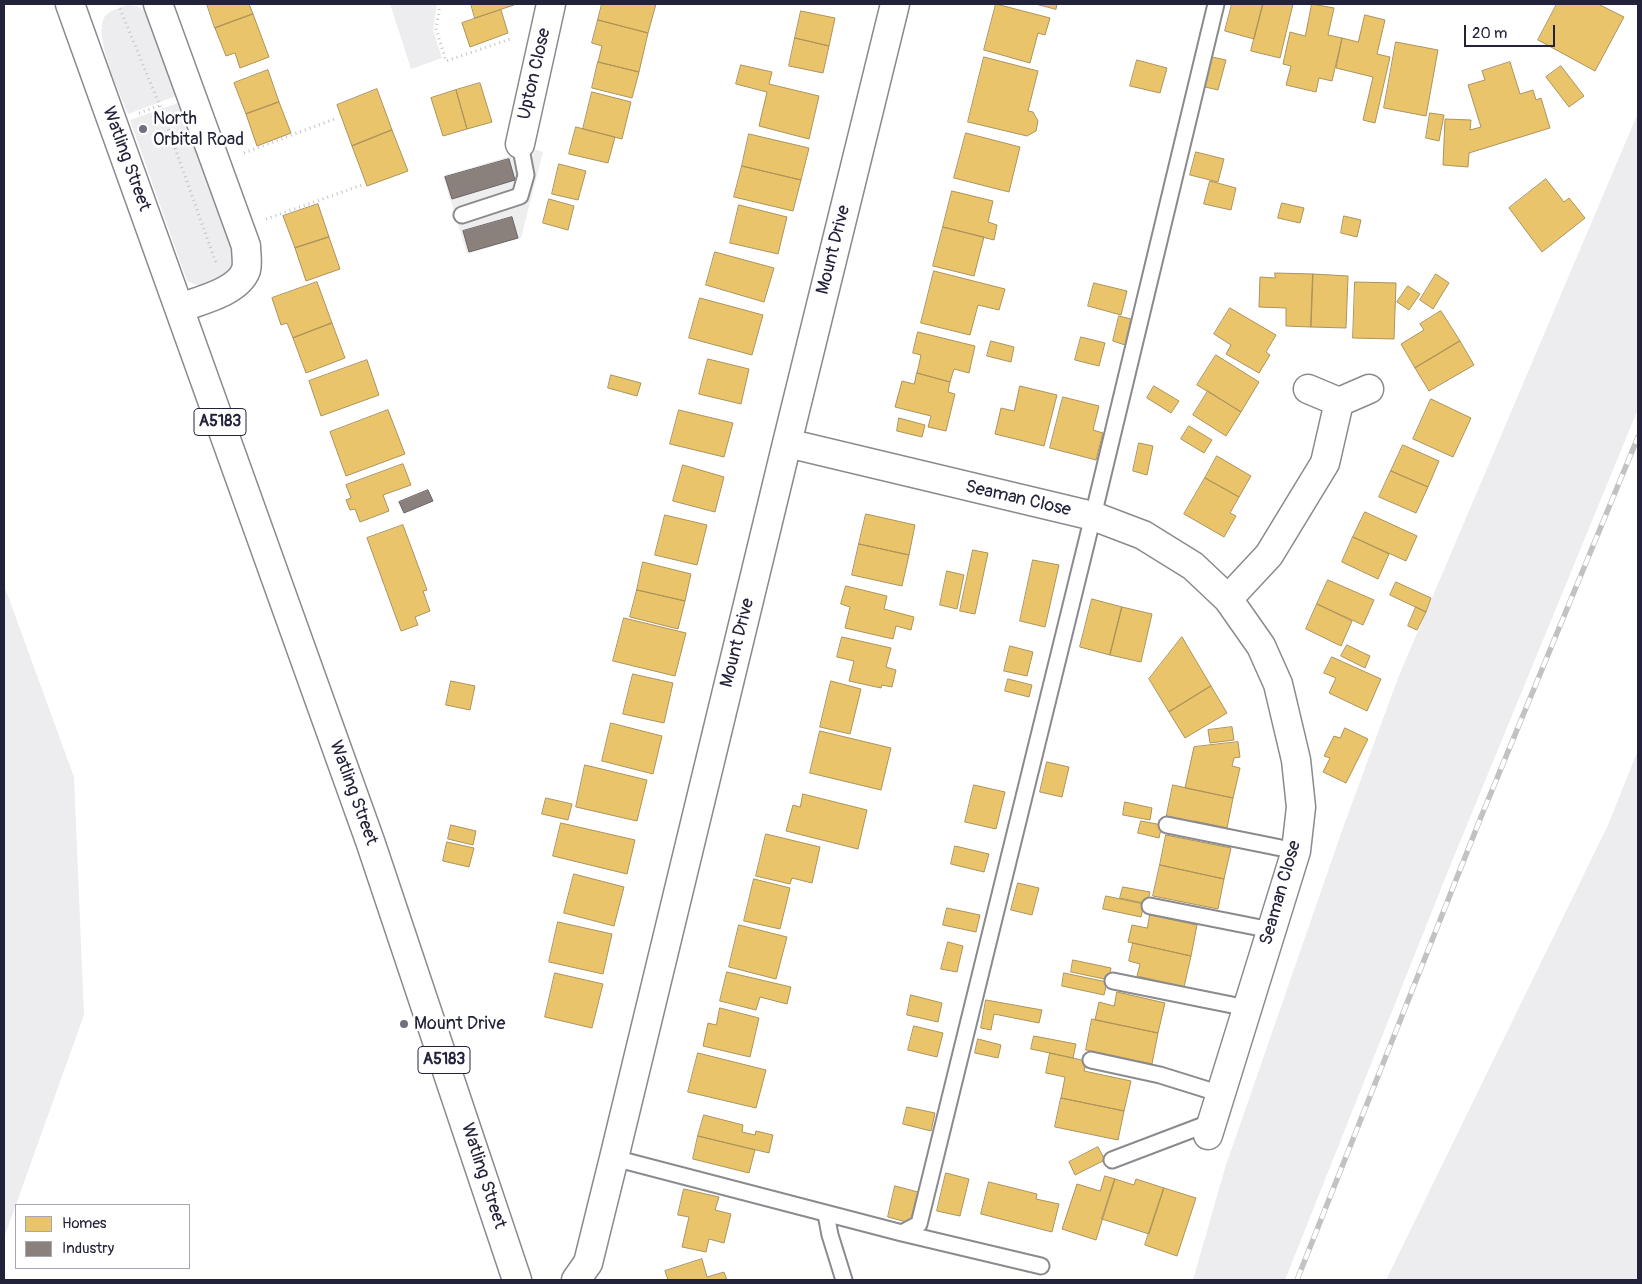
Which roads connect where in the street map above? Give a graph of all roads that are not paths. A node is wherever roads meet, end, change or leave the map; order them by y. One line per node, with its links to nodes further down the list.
1 (158, 4): 8 (street)
2 (895, 4): 12 (street, Mount Drive)
3 (1216, 4): 13 (lane)
4 (76, 5): 8 (street, Watling Street / A5183)
5 (549, 15): 6 (street, Upton Close)
6 (520, 144): 7 (lane)
7 (462, 215)
8 (180, 308): 29 (street, Watling Street / A5183)
9 (1308, 388): 11 (street)
10 (1370, 389): 11 (street)
11 (1339, 402): 14 (street)
12 (787, 443): 13 (street, Seaman Close); 24 (street, Mount Drive)
13 (1093, 516): 14 (street, Seaman Close); 27 (lane)
14 (1228, 599): 16 (street, Seaman Close)
15 (1167, 825): 16 (lane)
16 (1296, 851): 18 (street, Seaman Close)
17 (1150, 906): 18 (lane)
18 (1271, 930): 20 (street, Seaman Close)
19 (1113, 981): 20 (lane)
20 (1247, 1008): 22 (street, Seaman Close)
21 (1091, 1060): 22 (lane)
22 (1220, 1094): 23 (street, Seaman Close)
23 (1210, 1128): 25 (lane)
24 (614, 1158): 26 (lane); 30 (street, Mount Drive)
25 (1112, 1160)
26 (826, 1214): 27 (lane); 31 (lane)
27 (902, 1234): 28 (lane)
28 (1042, 1266)
29 (517, 1280)
30 (576, 1280)
31 (844, 1280)

